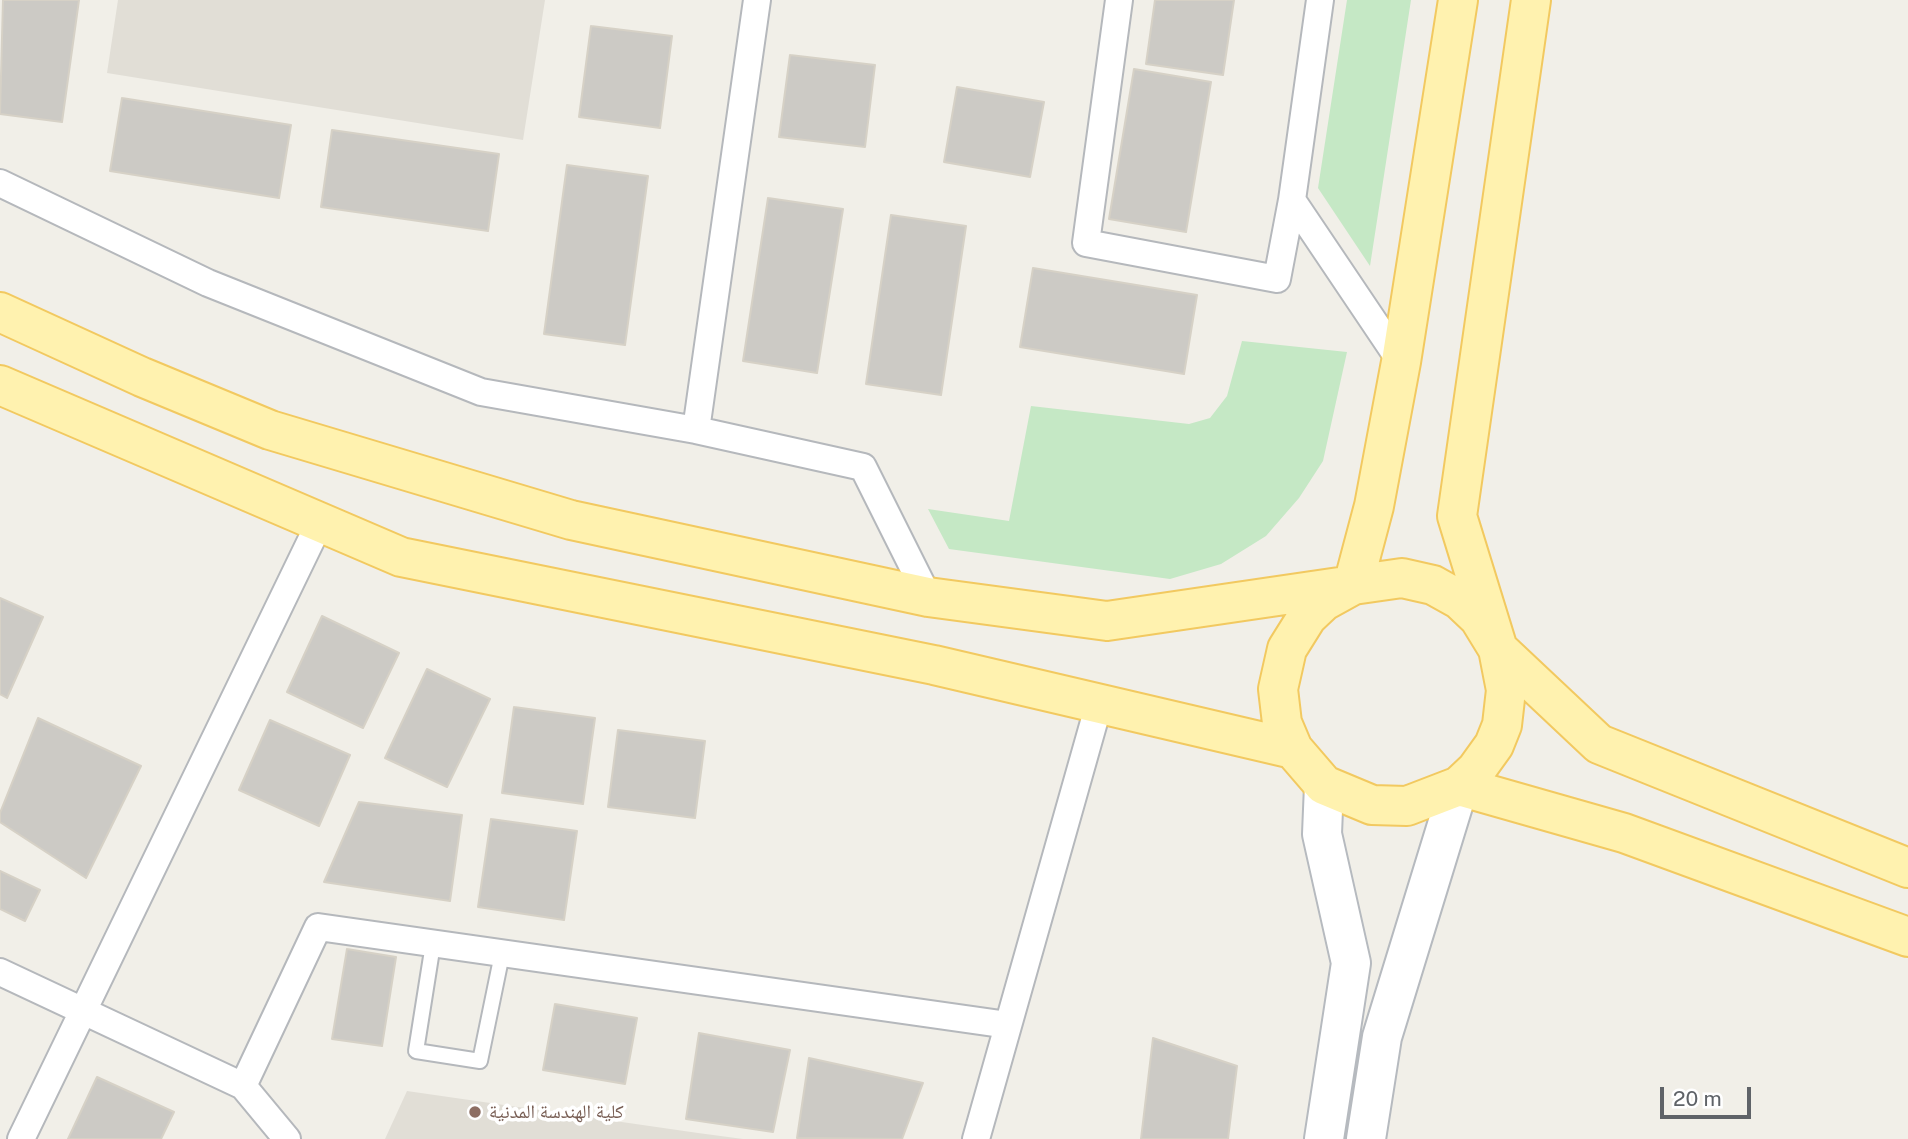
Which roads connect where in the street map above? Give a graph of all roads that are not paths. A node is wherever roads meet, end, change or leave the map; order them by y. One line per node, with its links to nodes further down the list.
1 (757, 0): 11 (street)
2 (1119, 0): 7 (street)
3 (1320, 0): 7 (street)
4 (1458, 0): 9 (main road)
5 (1531, 0): 15 (main road)
6 (0, 183): 11 (street)
7 (1292, 200): 9 (street)
8 (0, 312): 14 (main road)
9 (1401, 362): 13 (main road)
10 (0, 385): 12 (main road)
11 (695, 430): 14 (street)
12 (320, 522): 16 (main road); 25 (street)
13 (1353, 585): 14 (main road); 15 (main road); 17 (main road)
14 (928, 597)
15 (1498, 649): 19 (main road); 20 (main road)
16 (1099, 704): 17 (main road); 26 (street)
17 (1293, 749): 18 (main road)
18 (1324, 785): 19 (main road); 31 (main road)
19 (1459, 786): 21 (main road); 32 (main road)
20 (1908, 868)
21 (1908, 937)
22 (433, 944): 23 (street); 23 (lane); 27 (street)
23 (502, 954): 26 (street)
24 (0, 972): 25 (street)
25 (84, 1009): 27 (street); 28 (street)
26 (1008, 1026): 30 (street)
27 (243, 1086): 29 (street)
28 (21, 1139)
29 (287, 1139)
30 (976, 1139)
31 (1324, 1139)
32 (1366, 1139)

